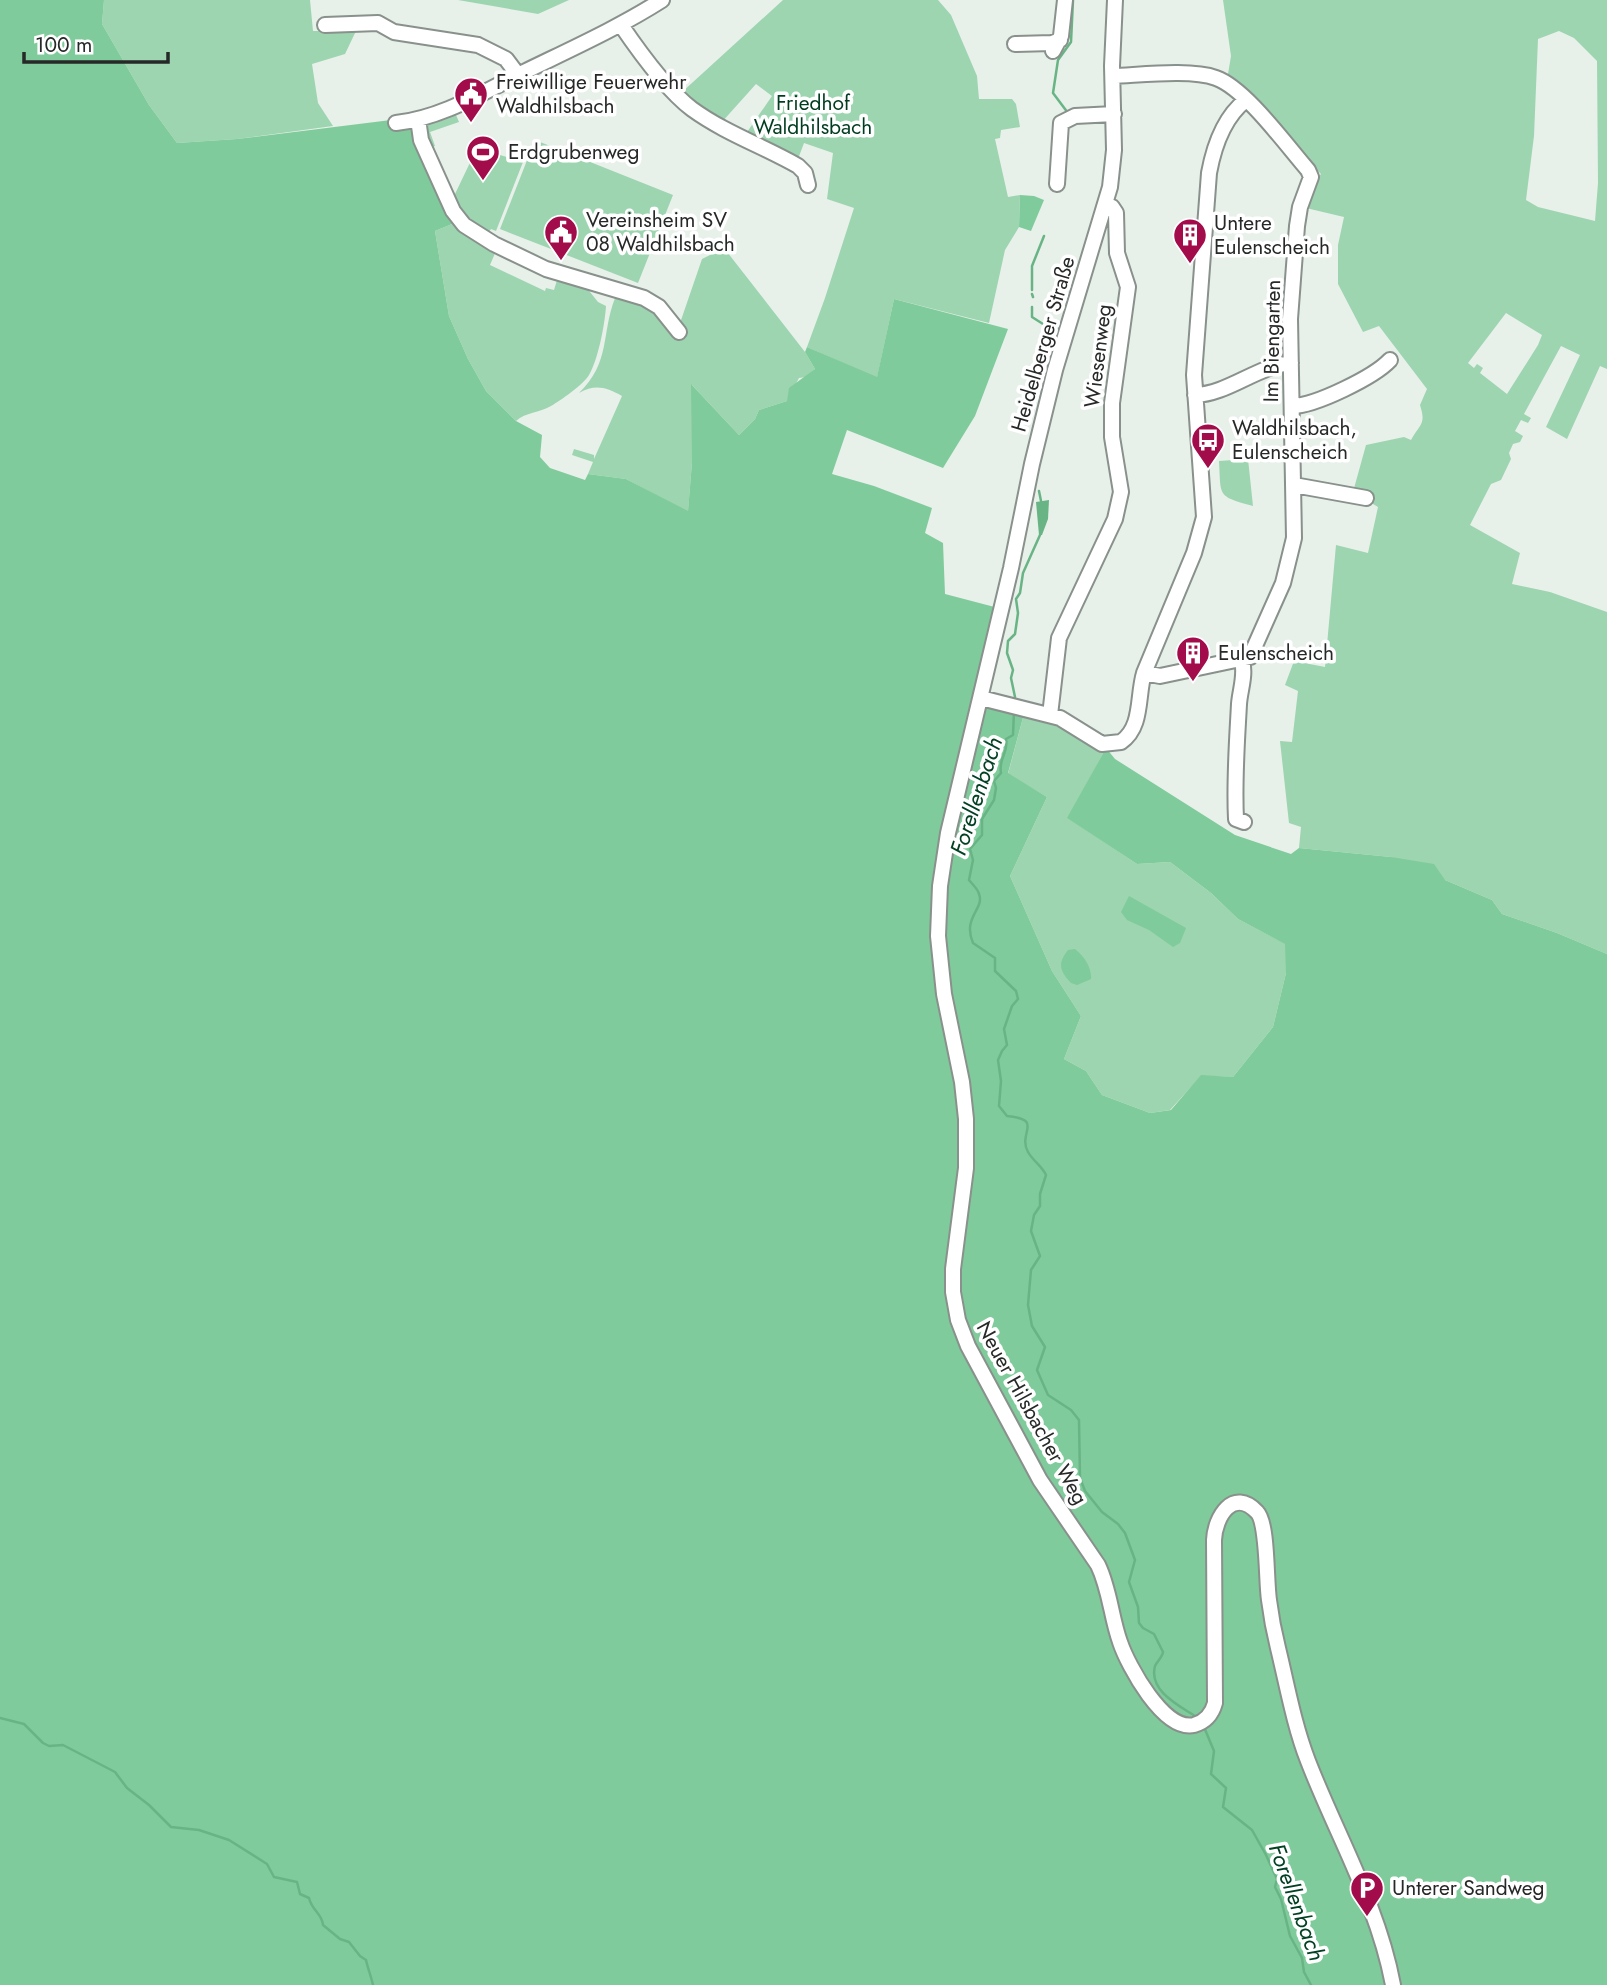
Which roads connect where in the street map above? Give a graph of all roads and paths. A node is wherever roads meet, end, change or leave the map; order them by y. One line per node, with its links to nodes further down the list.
1 (662, 0): 5 (street)
2 (1065, 0): 6 (street)
3 (1115, 0): 8 (street, Heidelberger Straße)
4 (325, 25): 7 (street)
5 (621, 25): 7 (street); 13 (street)
6 (1015, 44)
7 (518, 75): 11 (street)
8 (1113, 76): 9 (street); 10 (street, Heidelberger Straße)
9 (1245, 100): 18 (street, Im Biengarten); 19 (street)
10 (1114, 114): 14 (street); 15 (street, Heidelberger Straße)
11 (418, 119): 12 (street); 16 (street)
12 (396, 123)
13 (808, 184)
14 (1057, 184)
15 (1106, 205): 25 (street, Heidelberger Straße); 26 (street, Wiesenweg)
16 (679, 331)
17 (1390, 360): 20 (street)
18 (1291, 363): 19 (street); 20 (street, Im Biengarten)
19 (1195, 395): 24 (street)
20 (1292, 406): 21 (street, Im Biengarten)
21 (1294, 485): 22 (street); 23 (street, Im Biengarten)
22 (1366, 498)
23 (1242, 661): 24 (street); 27 (street)
24 (1144, 673): 26 (street)
25 (981, 698): 26 (street); 28 (street, Neuer Hilsbacher Weg)
26 (1050, 715)
27 (1244, 822)
28 (1394, 1985)

